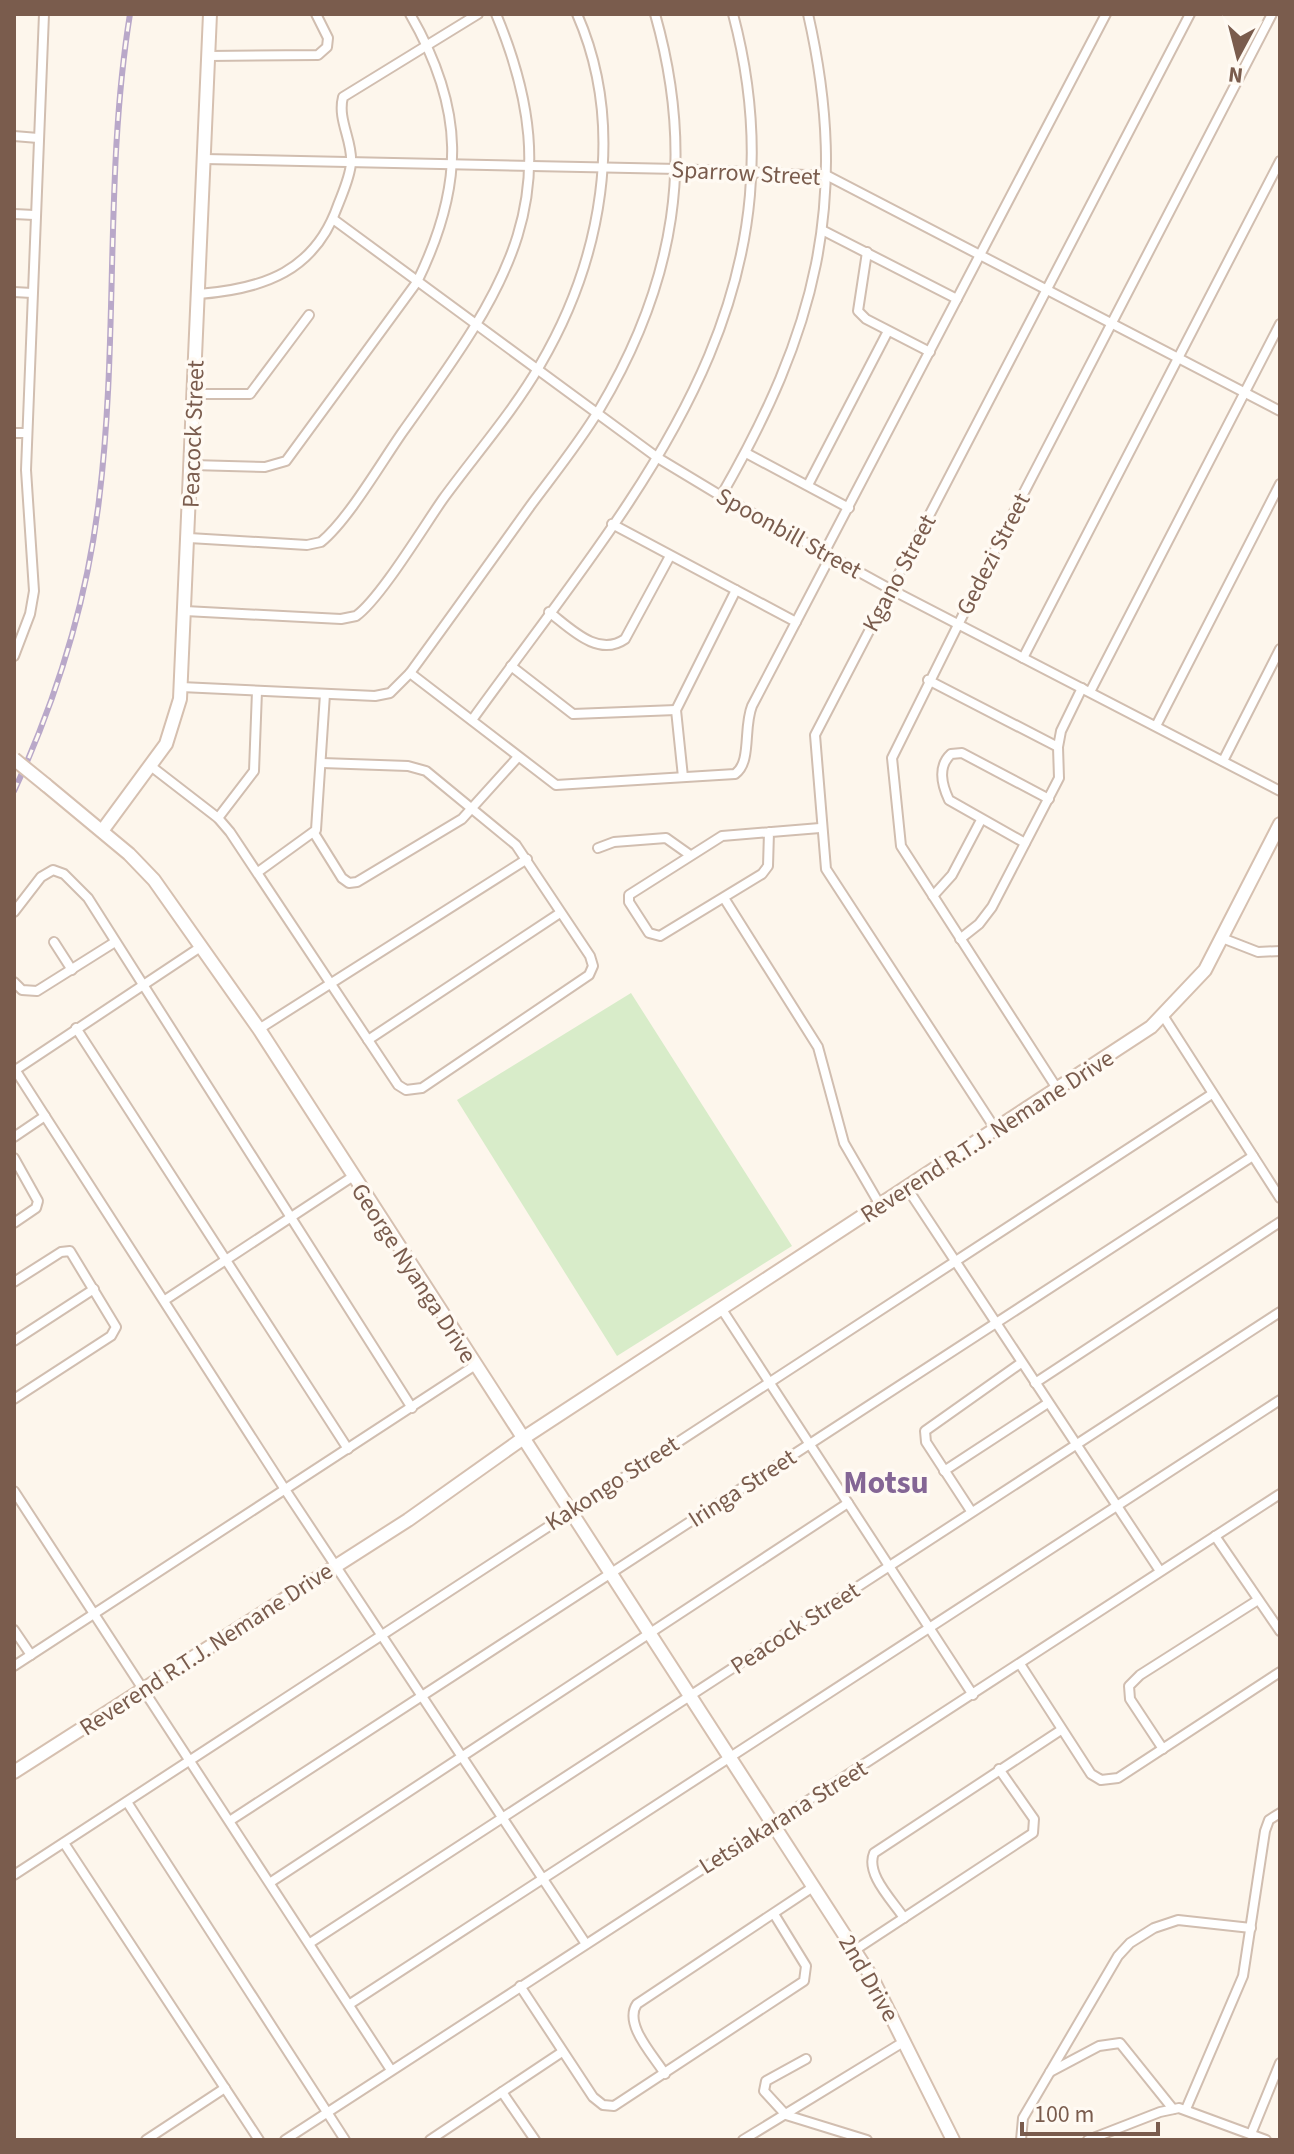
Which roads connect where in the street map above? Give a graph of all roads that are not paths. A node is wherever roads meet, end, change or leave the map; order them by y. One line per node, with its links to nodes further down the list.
1 (44, 14): 17 (street)
2 (210, 14): 15 (street, Peacock Street)
3 (316, 14): 15 (street)
4 (410, 14): 14 (street)
5 (478, 14): 14 (street)
6 (496, 14): 22 (street)
7 (577, 14): 23 (street)
8 (655, 14): 24 (street)
9 (733, 14): 25 (street)
10 (808, 14): 26 (street)
11 (1106, 14): 32 (street)
12 (1190, 14): 34 (street, Kgano Street)
13 (1272, 14): 42 (street, Gedezi Street)
14 (427, 44): 20 (street); 21 (street)
15 (208, 56): 18 (street, Peacock Street)
16 (14, 136): 17 (street)
17 (38, 138): 28 (street)
18 (204, 159): 20 (street, Sparrow Street); 37 (street, Peacock Street)
19 (1280, 161): 45 (street)
20 (351, 162): 21 (street, Sparrow Street); 29 (street)
21 (453, 164): 22 (street, Sparrow Street); 33 (street)
22 (530, 167): 23 (street, Sparrow Street); 41 (street)
23 (602, 168): 24 (street, Sparrow Street); 46 (street)
24 (678, 169): 25 (street, Sparrow Street); 50 (street)
25 (752, 172): 26 (street, Sparrow Street); 54 (street)
26 (828, 176): 30 (street); 32 (street, Sparrow Street)
27 (14, 214): 28 (street)
28 (34, 215): 36 (street)
29 (333, 219): 33 (street, Spoonbill Street); 37 (street)
30 (822, 230): 31 (street); 53 (street)
31 (867, 252): 38 (street); 43 (street)
32 (981, 255): 34 (street, Sparrow Street); 38 (street)
33 (417, 282): 41 (street, Spoonbill Street); 55 (street)
34 (1046, 289): 42 (street, Sparrow Street); 64 (street, Kgano Street)
35 (14, 292): 36 (street)
36 (32, 293): 52 (street)
37 (199, 294): 48 (street, Peacock Street)
38 (957, 299): 44 (street)
39 (309, 315): 48 (street)
40 (1280, 324): 47 (street)
41 (478, 325): 46 (street, Spoonbill Street); 61 (street)
42 (1113, 325): 45 (street, Sparrow Street); 69 (street, Gedezi Street)
43 (888, 331): 44 (street); 57 (street)
44 (930, 352): 59 (street)
45 (1179, 359): 47 (street, Sparrow Street); 72 (street)
46 (538, 368): 50 (street, Spoonbill Street); 66 (street)
47 (1245, 393): 49 (street, Sparrow Street); 77 (street)
48 (194, 394): 55 (street, Peacock Street)
49 (1280, 411)
50 (597, 413): 54 (street, Spoonbill Street); 74 (street)
51 (14, 433): 52 (street)
52 (27, 433): 71 (street)
53 (746, 453): 57 (street); 58 (street)
54 (658, 458): 58 (street, Spoonbill Street); 60 (street)
55 (192, 465): 61 (street, Peacock Street)
56 (1280, 484): 82 (street)
57 (808, 485): 59 (street)
58 (721, 496): 62 (street, Spoonbill Street)
59 (849, 508): 62 (street)
60 (612, 524): 63 (street); 67 (street)
61 (189, 538): 66 (street, Peacock Street)
62 (827, 555): 64 (street, Spoonbill Street); 68 (street)
63 (670, 556): 65 (street); 67 (street)
64 (890, 589): 69 (street, Spoonbill Street); 96 (street, Kgano Street)
65 (736, 590): 68 (street); 80 (street)
66 (185, 611): 76 (street, Peacock Street)
67 (549, 612): 73 (street)
68 (796, 622): 89 (street)
69 (957, 624): 72 (street, Spoonbill Street); 75 (street, Gedezi Street)
70 (1280, 649): 86 (street)
71 (14, 656)
72 (1023, 658): 77 (street, Spoonbill Street)
73 (511, 666): 80 (street); 81 (street)
74 (410, 673): 79 (street); 81 (street)
75 (928, 680): 83 (street); 105 (street, Gedezi Street)
76 (181, 687): 78 (street); 88 (street, Peacock Street)
77 (1086, 690): 82 (street, Spoonbill Street); 83 (street)
78 (257, 691): 79 (street); 93 (street)
79 (325, 694): 87 (street)
80 (676, 710): 89 (street)
81 (472, 720): 84 (street)
82 (1156, 726): 86 (street, Spoonbill Street)
83 (1058, 747): 91 (street)
84 (518, 757): 89 (street); 92 (street)
85 (14, 759): 97 (street, George Nyanga Drive, bridge)
86 (1223, 761): 90 (street, Spoonbill Street)
87 (322, 763): 92 (street); 99 (street)
88 (152, 767): 93 (street); 97 (street, Peacock Street)
89 (683, 777)
90 (1280, 791)
91 (1049, 799): 94 (street); 100 (street)
92 (475, 809): 99 (street); 103 (street)
93 (218, 818): 104 (street)
94 (981, 820): 100 (street); 105 (street)
95 (1280, 824): 109 (street, Reverend R.T.J. Nemane Drive)
96 (820, 828): 98 (street); 127 (street, Kgano Street)
97 (102, 831): 113 (street, George Nyanga Drive)
98 (769, 832): 102 (street); 106 (street)
99 (314, 833): 104 (street)
100 (1025, 843): 110 (street)
101 (598, 848): 102 (street)
102 (690, 855): 106 (street)
103 (527, 859): 108 (street); 117 (street)
104 (258, 872): 117 (street)
105 (933, 896): 110 (street, Gedezi Street)
106 (724, 898): 134 (street)
107 (14, 912): 112 (street)
108 (560, 913): 122 (street); 122 (street)
109 (1222, 938): 114 (street); 119 (street, Reverend R.T.J. Nemane Drive)
110 (960, 939): 124 (street, Gedezi Street)
111 (54, 942): 115 (street)
112 (115, 942): 115 (street); 118 (street)
113 (202, 946): 118 (street); 121 (street, George Nyanga Drive)
114 (1280, 951)
115 (72, 970): 116 (street)
116 (14, 982)
117 (331, 983): 121 (street); 122 (street)
118 (141, 986): 120 (street); 135 (street)
119 (1164, 1017): 124 (street, Reverend R.T.J. Nemane Drive); 125 (street)
120 (76, 1028): 123 (street); 138 (street)
121 (259, 1029): 131 (street, George Nyanga Drive)
122 (368, 1040)
123 (14, 1069): 126 (street)
124 (1058, 1090): 127 (street, Reverend R.T.J. Nemane Drive)
125 (1212, 1094): 129 (street); 139 (street, Kakongo Street)
126 (45, 1116): 128 (street); 142 (street)
127 (996, 1131): 132 (street, Reverend R.T.J. Nemane Drive)
128 (14, 1137)
129 (1253, 1156): 133 (street); 145 (street, Iringa Street)
130 (14, 1158): 137 (street)
131 (352, 1177): 135 (street); 148 (street, George Nyanga Drive)
132 (907, 1188): 134 (street, Reverend R.T.J. Nemane Drive); 139 (street)
133 (1280, 1198)
134 (880, 1205): 143 (street, Reverend R.T.J. Nemane Drive)
135 (289, 1219): 138 (street); 154 (street)
136 (1280, 1222): 150 (street)
137 (14, 1223)
138 (227, 1260): 142 (street); 158 (street)
139 (956, 1261): 145 (street); 149 (street, Kakongo Street)
140 (14, 1282): 141 (street)
141 (94, 1289): 146 (street); 151 (street)
142 (165, 1300): 161 (street)
143 (721, 1308): 149 (street); 155 (street, Reverend R.T.J. Nemane Drive)
144 (1280, 1312): 157 (street, Peacock Street)
145 (994, 1322): 147 (street); 156 (street, Iringa Street)
146 (14, 1341)
147 (1021, 1363): 150 (street); 159 (street)
148 (474, 1366): 154 (street); 155 (street, George Nyanga Drive)
149 (770, 1381): 156 (street); 165 (street, Kakongo Street)
150 (1035, 1383): 153 (street)
151 (14, 1399)
152 (1280, 1400): 164 (street)
153 (1048, 1403): 157 (street); 159 (street)
154 (412, 1408): 158 (street)
155 (521, 1437): 165 (street, George Nyanga Drive); 168 (street, Reverend R.T.J. Nemane Drive)
156 (809, 1443): 163 (street); 171 (street, Iringa Street)
157 (1076, 1445): 164 (street); 166 (street, Peacock Street)
158 (348, 1449): 161 (street)
159 (944, 1471): 166 (street)
160 (14, 1491): 173 (street)
161 (286, 1491): 168 (street); 173 (street)
162 (1280, 1494): 167 (street, Letsiakarana Street)
163 (848, 1503): 169 (street); 178 (street)
164 (1117, 1506): 170 (street); 175 (street)
165 (568, 1511): 171 (street, George Nyanga Drive); 177 (street, Kakongo Street)
166 (971, 1511): 169 (street, Peacock Street)
167 (1215, 1536): 170 (street, Letsiakarana Street); 172 (street)
168 (337, 1564): 177 (street); 183 (street, Reverend R.T.J. Nemane Drive)
169 (890, 1566): 175 (street); 186 (street, Peacock Street)
170 (1160, 1571): 180 (street, Letsiakarana Street)
171 (609, 1573): 178 (street, George Nyanga Drive); 185 (street, Iringa Street)
172 (1258, 1600): 176 (street); 188 (street)
173 (96, 1613): 179 (street); 183 (street)
174 (14, 1630): 179 (street)
175 (930, 1630): 184 (street); 190 (street)
176 (1280, 1631)
177 (381, 1633): 185 (street); 191 (street, Kakongo Street)
178 (648, 1635): 186 (street, George Nyanga Drive); 189 (street)
179 (31, 1655): 181 (street)
180 (1020, 1664): 184 (street, Letsiakarana Street); 187 (street)
181 (14, 1666)
182 (1280, 1672): 188 (street)
183 (146, 1689): 191 (street); 193 (street, Reverend R.T.J. Nemane Drive)
184 (973, 1695): 198 (street, Letsiakarana Street)
185 (424, 1697): 189 (street); 197 (street, Iringa Street)
186 (689, 1698): 190 (street, George Nyanga Drive); 196 (street, Peacock Street)
187 (1061, 1730): 188 (street); 192 (street)
188 (1163, 1749)
189 (464, 1758): 196 (street); 202 (street)
190 (730, 1759): 198 (street, George Nyanga Drive); 201 (street)
191 (191, 1760): 194 (street, Kakongo Street); 197 (street)
192 (999, 1769): 205 (street); 205 (street)
193 (14, 1772)
194 (127, 1802): 199 (street, Kakongo Street); 223 (street)
195 (1280, 1813): 206 (street)
196 (504, 1818): 201 (street); 207 (street, Peacock Street)
197 (231, 1820): 202 (street)
198 (772, 1824): 203 (street, 2nd Drive); 208 (street, Letsiakarana Street)
199 (64, 1843): 200 (street, Kakongo Street); 219 (street)
200 (14, 1875)
201 (545, 1880): 208 (street); 211 (street)
202 (271, 1882): 207 (street)
203 (813, 1887): 204 (street); 209 (street, 2nd Drive)
204 (774, 1914): 218 (street); 218 (street)
205 (904, 1918): 209 (street)
206 (1251, 1928): 217 (street); 222 (street)
207 (310, 1943): 211 (street)
208 (586, 1944): 210 (street, Letsiakarana Street)
209 (855, 1950): 212 (street, 2nd Drive)
210 (520, 1986): 213 (street); 216 (street, Letsiakarana Street)
211 (350, 2004): 216 (street)
212 (905, 2041): 224 (street); 234 (street, 2nd Drive)
213 (562, 2052): 218 (street); 220 (street)
214 (806, 2059): 224 (street)
215 (1280, 2063): 225 (street)
216 (391, 2070): 223 (street, Letsiakarana Street)
217 (1050, 2072): 221 (street); 235 (street)
218 (665, 2074)
219 (225, 2088): 226 (street); 227 (street)
220 (502, 2092): 230 (street); 231 (street)
221 (1173, 2109): 222 (street); 236 (street)
222 (1186, 2109): 225 (street)
223 (327, 2112): 228 (street, Letsiakarana Street); 229 (street)
224 (786, 2115): 232 (street); 233 (street)
225 (1251, 2134): 237 (street)
226 (146, 2140)
227 (259, 2140)
228 (285, 2140)
229 (345, 2140)
230 (430, 2140)
231 (535, 2140)
232 (743, 2140)
233 (867, 2140)
234 (953, 2140)
235 (1021, 2140)
236 (1088, 2140)
237 (1266, 2140)

